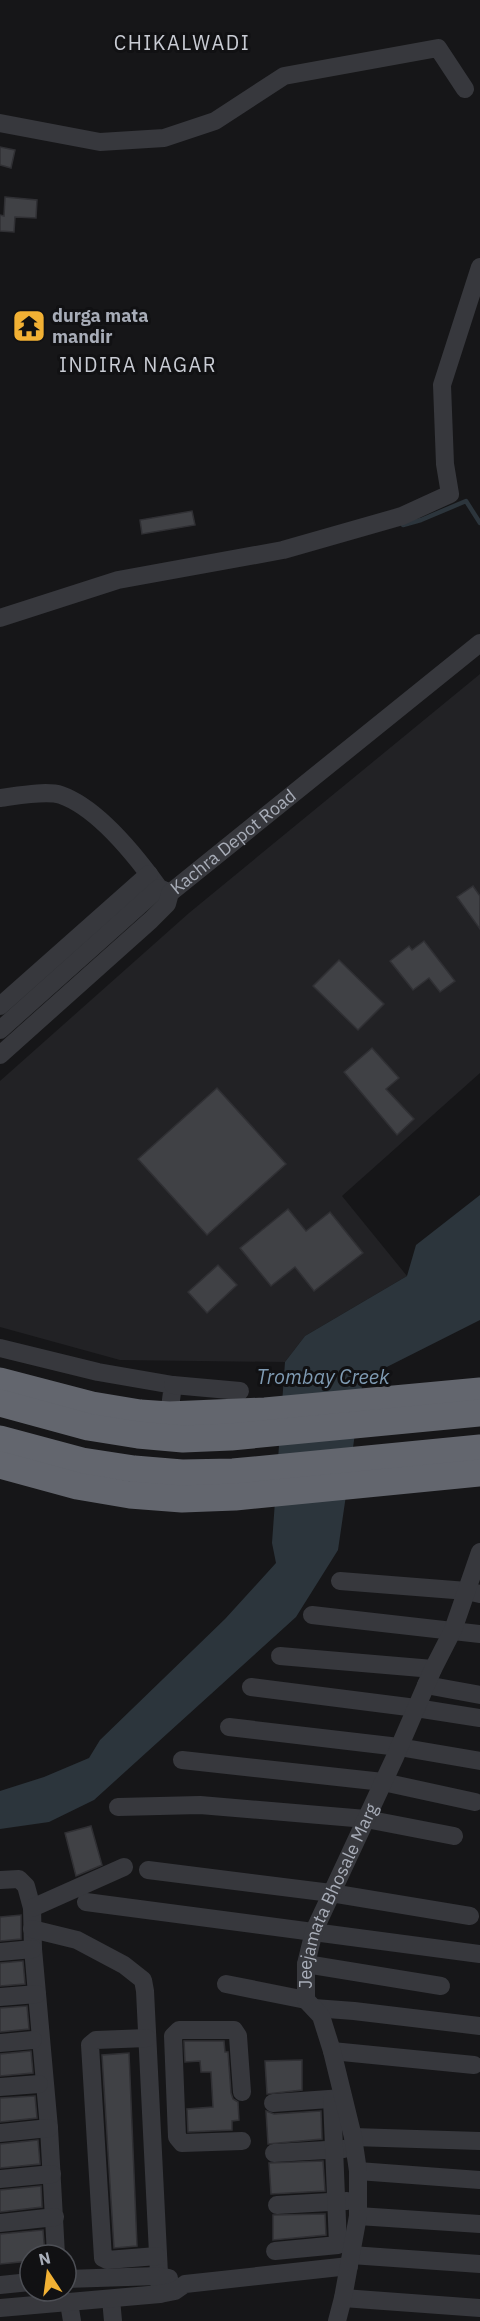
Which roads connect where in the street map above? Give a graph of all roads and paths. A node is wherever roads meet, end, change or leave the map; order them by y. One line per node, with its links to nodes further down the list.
1 (465, 89): 2 (street)
2 (0, 123)
3 (480, 267): 4 (street)
4 (0, 618)
5 (480, 643): 7 (street, Kachra Depot Road)
6 (0, 798): 7 (street)
7 (159, 885): 8 (street); 9 (street); 10 (street, Kachra Depot Road)
8 (0, 1006)
9 (0, 1030)
10 (0, 1055)
11 (0, 1348): 12 (street)
12 (92, 1371): 14 (street); 18 (street)
13 (0, 1381): 18 (highway)
14 (173, 1385): 15 (street); 20 (street)
15 (240, 1391)
16 (480, 1391): 20 (highway)
17 (0, 1403): 19 (highway)
18 (85, 1403): 20 (highway)
19 (480, 1413)
20 (169, 1415)
21 (0, 1439): 22 (highway)
22 (480, 1448)
23 (0, 1465): 24 (highway)
24 (480, 1473)
25 (480, 1552): 27 (street, Jeejamata Bhosale Marg)
26 (340, 1581): 27 (street)
27 (473, 1592): 29 (street, Jeejamata Bhosale Marg)
28 (312, 1615): 29 (street)
29 (453, 1630): 30 (street); 32 (street, Jeejamata Bhosale Marg)
30 (480, 1634)
31 (280, 1656): 32 (street)
32 (429, 1677): 34 (street); 35 (street, Jeejamata Bhosale Marg)
33 (251, 1687): 35 (street)
34 (480, 1695)
35 (416, 1708): 36 (street); 38 (street, Jeejamata Bhosale Marg)
36 (480, 1718)
37 (229, 1727): 38 (street)
38 (399, 1747): 40 (street); 41 (street, Jeejamata Bhosale Marg)
39 (182, 1760): 41 (street)
40 (480, 1761)
41 (383, 1782): 42 (street); 44 (street, Jeejamata Bhosale Marg)
42 (475, 1802)
43 (118, 1807): 44 (street)
44 (366, 1819): 45 (street); 49 (street, Jeejamata Bhosale Marg)
45 (454, 1836)
46 (124, 1867): 51 (street)
47 (147, 1870): 49 (street)
48 (0, 1880): 51 (street)
49 (332, 1893): 52 (street); 54 (street, Jeejamata Bhosale Marg)
50 (86, 1902): 54 (street)
51 (32, 1908): 53 (street)
52 (470, 1916)
53 (32, 1929): 55 (street); 65 (street)
54 (314, 1931): 57 (street); 58 (street, Jeejamata Bhosale Marg)
55 (33, 1949): 56 (street); 61 (street)
56 (0, 1952)
57 (480, 1954)
58 (306, 1964): 60 (street); 63 (street, Jeejamata Bhosale Marg)
59 (226, 1984): 63 (street)
60 (441, 1986)
61 (37, 1994): 62 (street); 77 (street)
62 (0, 1998)
63 (310, 2004): 64 (street); 68 (street, Jeejamata Bhosale Marg)
64 (480, 2026)
65 (147, 2038): 71 (street); 97 (street)
66 (33, 2040): 67 (street)
67 (0, 2043)
68 (332, 2051): 69 (street); 75 (street, Jeejamata Bhosale Marg)
69 (474, 2065)
70 (39, 2084): 73 (street)
71 (150, 2086): 72 (street); 97 (street)
72 (174, 2086): 74 (street); 79 (street)
73 (0, 2087)
74 (242, 2092)
75 (338, 2098): 76 (street); 81 (street, Jeejamata Bhosale Marg); 82 (street)
76 (273, 2103)
77 (49, 2128): 78 (street); 85 (street)
78 (0, 2133)
79 (242, 2141)
80 (480, 2141): 81 (street)
81 (354, 2143): 82 (street); 84 (street, Jeejamata Bhosale Marg)
82 (334, 2150): 83 (street); 88 (street)
83 (274, 2153)
84 (358, 2171): 87 (street); 90 (street, Jeejamata Bhosale Marg)
85 (52, 2174): 86 (street); 91 (street)
86 (0, 2179)
87 (480, 2180)
88 (337, 2201): 89 (street); 90 (street); 95 (street)
89 (277, 2205)
90 (358, 2208): 93 (street); 98 (street, Jeejamata Bhosale Marg)
91 (55, 2217): 92 (street); 94 (street)
92 (0, 2223)
93 (480, 2224)
94 (56, 2243)
95 (313, 2247): 96 (street); 100 (street)
96 (275, 2251)
97 (157, 2256): 104 (street)
98 (350, 2260): 99 (street); 100 (street); 105 (street, Jeejamata Bhosale Marg)
99 (480, 2264)
100 (315, 2268): 104 (street)
101 (78, 2280): 104 (street)
102 (18, 2283): 103 (street)
103 (0, 2285)
104 (159, 2285): 107 (street)
105 (343, 2298): 111 (street); 115 (street, Jeejamata Bhosale Marg)
106 (78, 2299): 107 (street)
107 (111, 2299): 114 (street)
108 (53, 2303): 112 (street)
109 (62, 2303): 113 (street)
110 (0, 2308): 112 (street)
111 (480, 2308)
112 (36, 2313)
113 (72, 2321)
114 (113, 2321)
115 (337, 2321)

